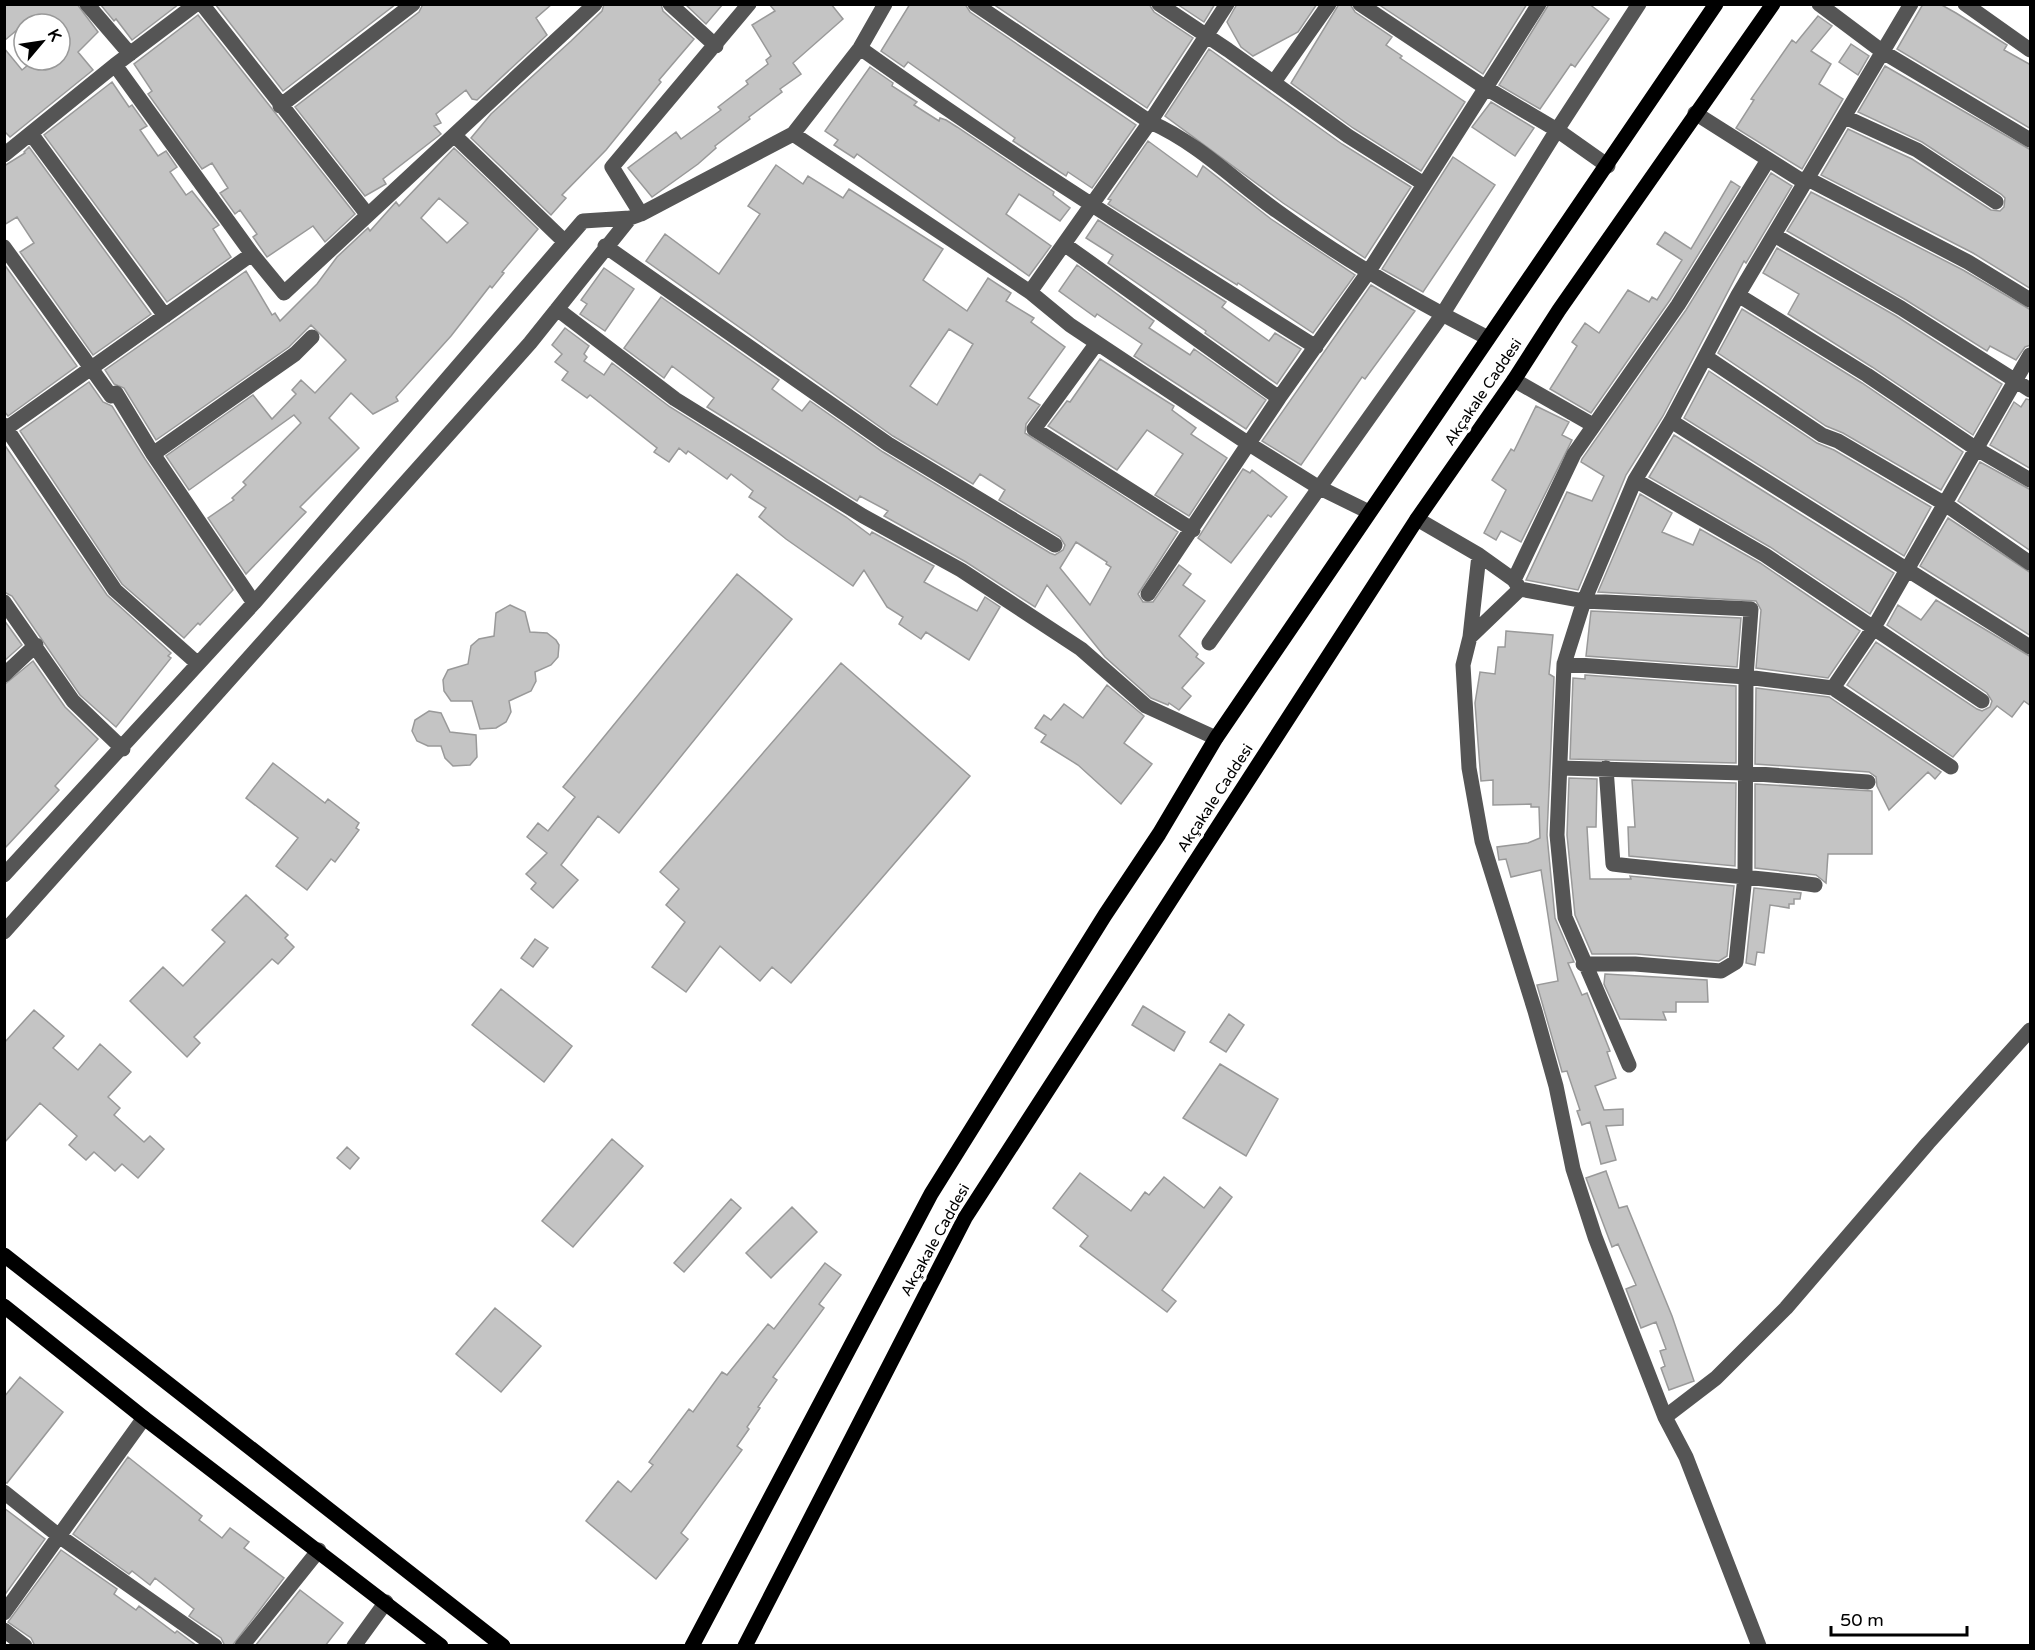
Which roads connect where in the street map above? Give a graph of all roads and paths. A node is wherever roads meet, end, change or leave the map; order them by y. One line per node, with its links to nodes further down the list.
1 (87, 4): 26 (street)
2 (196, 4): 26 (street)
3 (202, 4): 30 (street)
4 (413, 4): 30 (street)
5 (595, 4): 37 (street)
6 (670, 4): 22 (street)
7 (749, 4): 22 (street)
8 (885, 4): 23 (street)
9 (975, 4): 33 (street)
10 (1159, 4): 21 (street)
11 (1227, 4): 21 (street)
12 (1329, 4): 28 (street)
13 (1360, 4): 29 (street)
14 (1539, 4): 29 (street)
15 (1639, 4): 34 (street)
16 (1716, 4): 41 (main road, Akçakale Caddesi)
17 (1773, 4): 31 (main road, Akçakale Caddesi)
18 (1819, 4): 25 (street)
19 (1911, 4): 25 (street)
20 (1965, 4): 24 (street)
21 (1205, 34): 28 (street); 33 (street)
22 (716, 46): 47 (street)
23 (860, 48): 35 (street); 45 (street)
24 (2031, 50)
25 (1883, 52): 32 (street); 38 (street)
26 (130, 54): 27 (street)
27 (115, 65): 36 (street); 53 (street)
28 (1274, 82): 43 (street)
29 (1486, 88): 34 (street); 43 (street)
30 (280, 106): 46 (street)
31 (1695, 113): 40 (street); 68 (main road, Akçakale Caddesi)
32 (1845, 117): 42 (street); 44 (street)
33 (1150, 122): 45 (street); 54 (street)
34 (1557, 130): 41 (street); 59 (street)
35 (793, 134): 47 (street); 55 (street)
36 (32, 135): 39 (street); 60 (street)
37 (454, 135): 46 (street); 49 (street)
38 (2031, 140)
39 (4, 155)
40 (1768, 160): 42 (street); 73 (street)
41 (1608, 166): 62 (main road, Akçakale Caddesi)
42 (1805, 180): 48 (street); 57 (street)
43 (1424, 184): 54 (street)
44 (1996, 202)
45 (1091, 204): 50 (street); 64 (street)
46 (367, 214): 53 (street)
47 (636, 216): 49 (street); 51 (street)
48 (1774, 235): 56 (street); 69 (street)
49 (564, 241): 93 (street)
50 (1064, 244): 55 (street); 71 (street)
51 (605, 246): 58 (street); 85 (street)
52 (4, 247): 67 (street)
53 (252, 254): 60 (street)
54 (1369, 271): 59 (street); 64 (street)
55 (1030, 292): 63 (street)
56 (1738, 295): 66 (street); 76 (street)
57 (2031, 300)
58 (557, 309): 105 (street); 115 (street)
59 (1442, 315): 62 (street); 80 (street)
60 (165, 316): 67 (street)
61 (312, 337): 77 (street)
62 (1488, 338): 82 (main road, Akçakale Caddesi)
63 (1097, 343): 75 (street); 84 (street)
64 (1316, 346): 71 (street)
65 (2031, 355): 69 (street)
66 (1706, 357): 72 (street); 81 (street)
67 (93, 369): 74 (street); 77 (street)
68 (1514, 380): 73 (street); 83 (main road, Akçakale Caddesi)
69 (2014, 380): 70 (street); 76 (street)
70 (2031, 390)
71 (1279, 398): 75 (street)
72 (1671, 421): 78 (street); 88 (street)
73 (1593, 425): 89 (street)
74 (5, 428): 99 (street)
75 (1249, 444): 80 (street); 84 (street)
76 (1975, 448): 79 (street); 81 (street)
77 (153, 454): 93 (street)
78 (1635, 480): 91 (street); 94 (street)
79 (2031, 480)
80 (1318, 488): 82 (street); 96 (street)
81 (1945, 504): 87 (street); 88 (street)
82 (1369, 512): 105 (main road, Akçakale Caddesi)
83 (1417, 519): 86 (street); 136 (main road, Akçakale Caddesi)
84 (1193, 530): 90 (street)
85 (1055, 545)
86 (1479, 555): 89 (street); 95 (street)
87 (2031, 563)
88 (1908, 569): 94 (street); 98 (street)
89 (1517, 585): 91 (street); 95 (street)
90 (1148, 594)
91 (1584, 601): 100 (street); 102 (street)
92 (4, 602): 97 (street)
93 (254, 603): 99 (street)
94 (1873, 629): 103 (street); 104 (street)
95 (1470, 638): 121 (street)
96 (1209, 643)
97 (36, 645): 101 (street); 106 (street)
98 (2031, 647)
99 (197, 663): 106 (street)
100 (1564, 664): 102 (street); 108 (street)
101 (4, 675)
102 (1746, 676): 103 (street); 110 (street)
103 (1833, 688): 107 (street)
104 (1982, 701)
105 (1216, 738): 135 (main road, Akçakale Caddesi)
106 (123, 749): 112 (street)
107 (1951, 767)
108 (1560, 768): 109 (street); 116 (street)
109 (1606, 768): 110 (street); 113 (street)
110 (1744, 773): 111 (street); 113 (street)
111 (1868, 782)
112 (7, 868)
113 (1745, 876): 114 (street); 116 (street)
114 (1815, 885)
115 (4, 933)
116 (1583, 964): 118 (street)
117 (2031, 1030): 121 (street)
118 (1629, 1065)
119 (4, 1255): 134 (main road)
120 (4, 1306): 122 (main road)
121 (1665, 1417): 137 (street)
122 (144, 1418): 124 (street); 125 (main road)
123 (4, 1492): 124 (street)
124 (59, 1536): 127 (street); 130 (street)
125 (319, 1550): 126 (main road); 131 (street)
126 (386, 1602): 132 (street); 133 (main road)
127 (4, 1613)
128 (4, 1630): 129 (street)
129 (25, 1646)
130 (215, 1646)
131 (242, 1646)
132 (354, 1646)
133 (441, 1646)
134 (503, 1646)
135 (692, 1646)
136 (745, 1646)
137 (1759, 1646)

